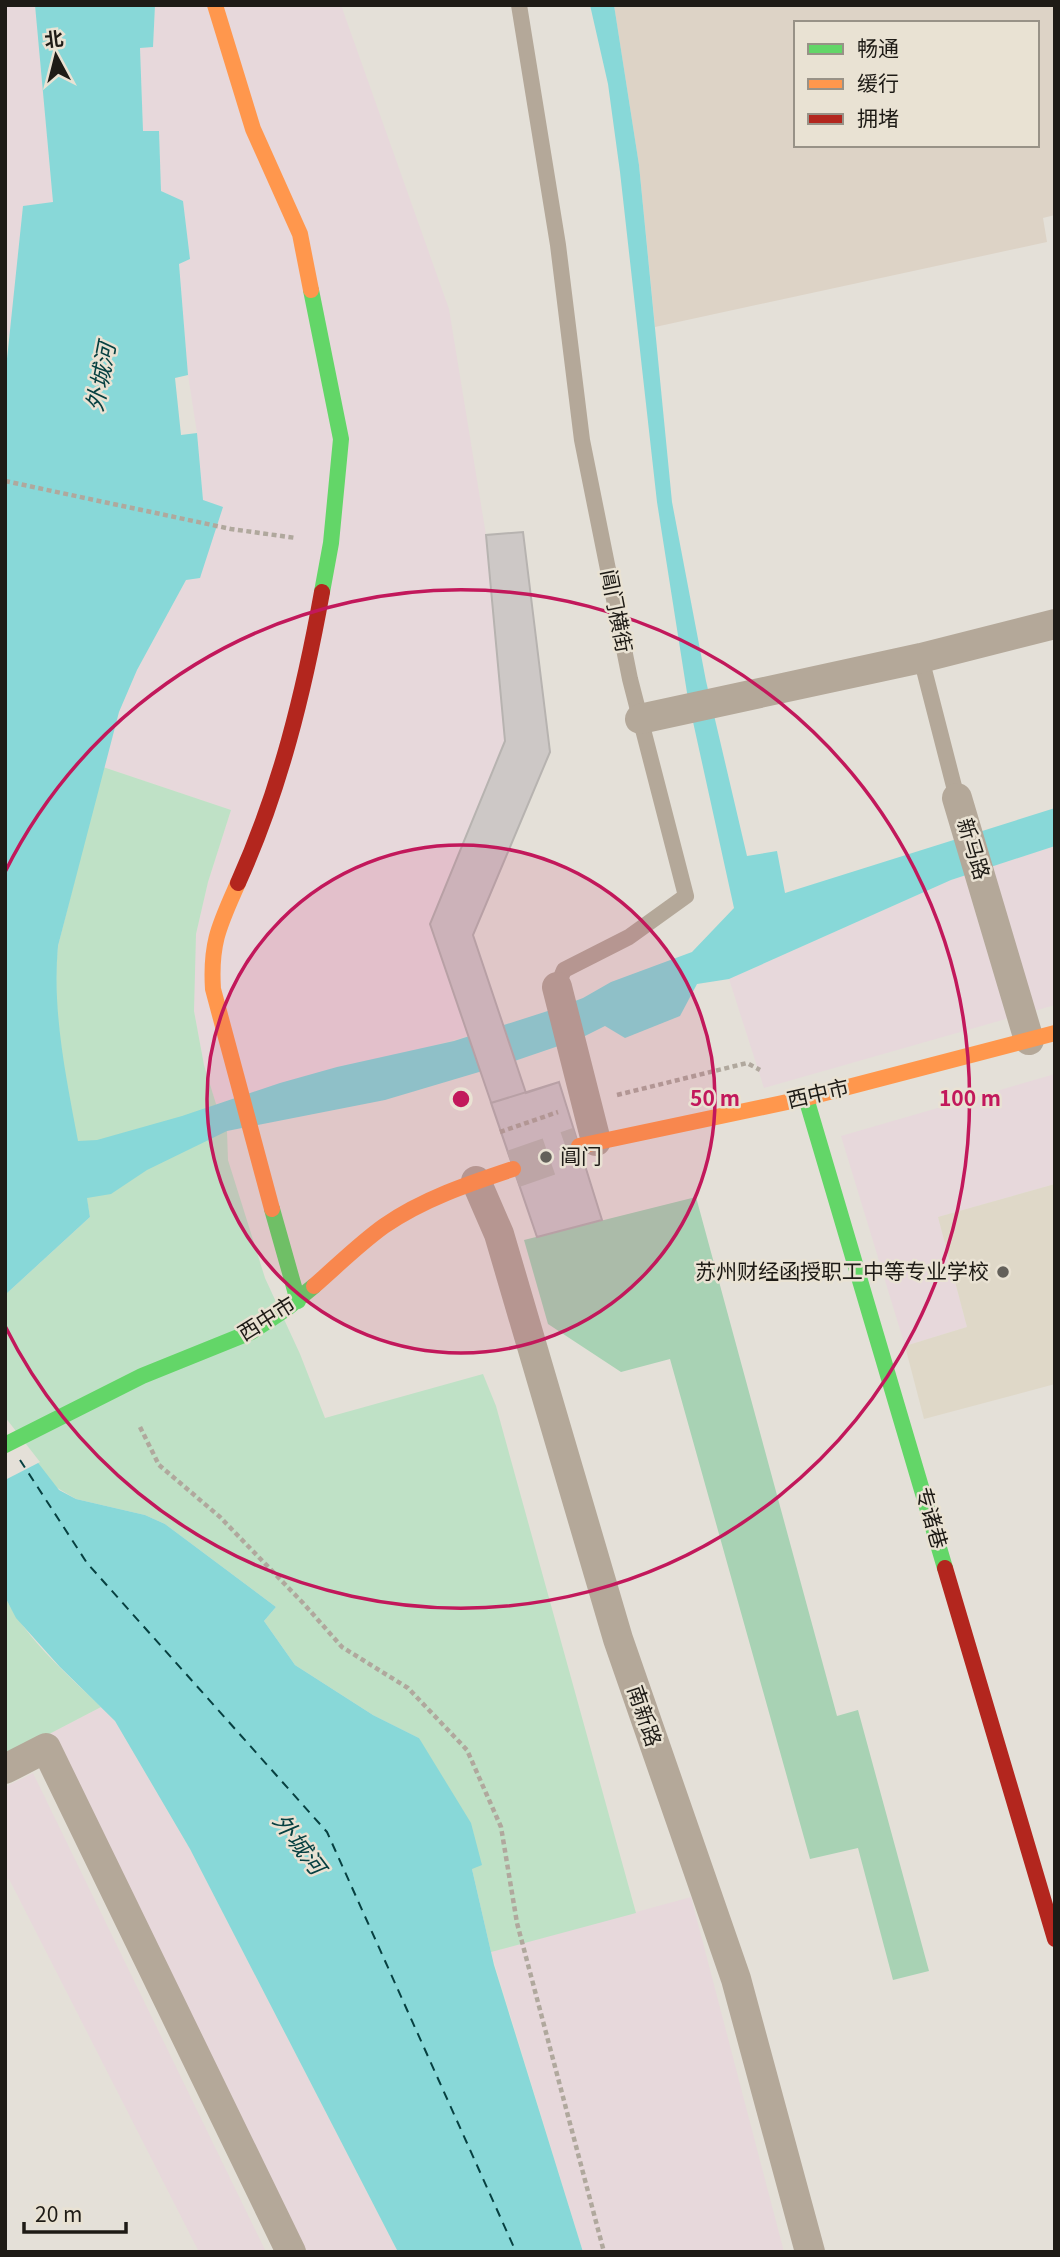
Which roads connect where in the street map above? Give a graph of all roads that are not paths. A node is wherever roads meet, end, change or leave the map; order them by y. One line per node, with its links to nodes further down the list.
1 (215, 5): 13 (street)
2 (519, 5): 5 (lane, 阊门横街)
3 (1055, 624): 4 (street)
4 (921, 658): 5 (street); 6 (lane, 新马路)
5 (640, 719): 7 (lane, 阊门横街)
6 (957, 798): 8 (street, 新马路)
7 (556, 987): 10 (street, 阊门横街)
8 (1042, 1037): 9 (street, 西中市)
9 (806, 1098): 10 (street, 西中市); 16 (street, 专诸巷)
10 (587, 1143)
11 (513, 1169): 12 (street, 西中市)
12 (476, 1181): 13 (street, 西中市); 18 (street, 南新路)
13 (298, 1301): 14 (street, 西中市)
14 (5, 1445)
15 (5, 1769): 17 (street)
16 (1055, 1939)
17 (291, 2252)
18 (810, 2252)

